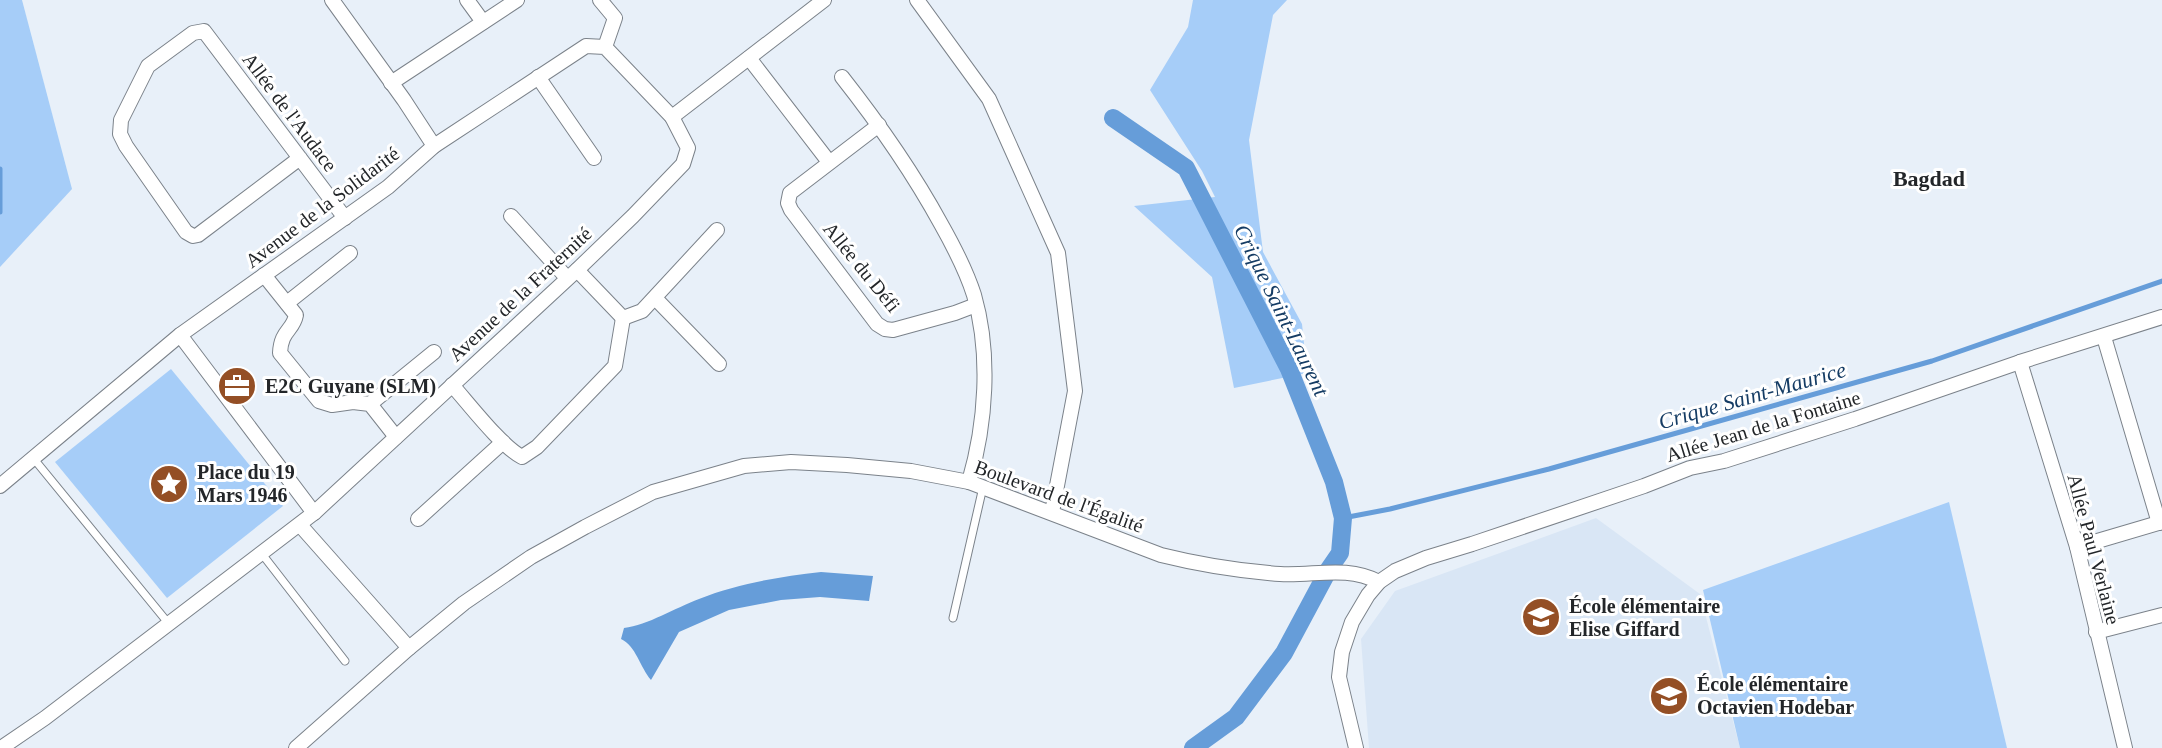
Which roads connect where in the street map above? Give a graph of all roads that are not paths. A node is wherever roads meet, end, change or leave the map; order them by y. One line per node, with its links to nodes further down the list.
1 (332, 0): 12 (street)
2 (467, 0): 7 (street)
3 (517, 0): 7 (street)
4 (600, 0): 8 (street)
5 (824, 0): 9 (street)
6 (917, 0): 42 (street)
7 (483, 22): 12 (street)
8 (605, 47): 10 (street, Avenue de la Solidarité); 13 (street)
9 (749, 58): 13 (street); 18 (street)
10 (538, 77): 15 (street, Avenue de la Solidarité); 17 (street)
11 (842, 77): 14 (street)
12 (391, 83): 15 (street)
13 (672, 117): 23 (street, Avenue de la Fraternité)
14 (879, 125): 18 (street, Allée du Défi); 27 (street)
15 (434, 146): 20 (street, Avenue de la Solidarité)
16 (300, 158): 16 (street, Allée de l'Audace); 20 (street, Allée de l'Audace)
17 (594, 158)
18 (829, 162): 27 (street, Allée du Défi)
19 (511, 216): 23 (street)
20 (345, 218): 24 (street, Avenue de la Solidarité)
21 (717, 230): 25 (street)
22 (350, 253): 26 (street)
23 (572, 274): 29 (street); 35 (street, Avenue de la Fraternité)
24 (264, 275): 26 (street); 30 (street, Avenue de la Solidarité)
25 (655, 298): 29 (street); 34 (street)
26 (287, 303): 36 (street)
27 (976, 305): 40 (street)
28 (2162, 317): 31 (street, Allée Jean de la Fontaine)
29 (623, 318): 38 (street)
30 (180, 335): 39 (street, Avenue de la Solidarité); 43 (street)
31 (2104, 337): 33 (street, Allée Jean de la Fontaine); 45 (street)
32 (434, 352): 36 (street)
33 (2020, 362): 47 (street, Allée Paul Verlaine); 49 (street, Allée Jean de la Fontaine)
34 (719, 364)
35 (452, 385): 37 (street, Avenue de la Fraternité); 38 (street)
36 (370, 404): 37 (street)
37 (396, 437): 43 (street, Avenue de la Fraternité)
38 (503, 442): 44 (street)
39 (33, 458): 41 (street, Avenue de la Solidarité); 52 (lane)
40 (976, 484): 42 (street, Boulevard de l'Égalité); 51 (lane); 54 (street, Boulevard de l'Égalité)
41 (0, 486)
42 (1052, 512): 49 (street, Boulevard de l'Égalité)
43 (314, 513): 46 (street, Avenue de la Fraternité)
44 (418, 519)
45 (2160, 522): 47 (street)
46 (300, 525): 48 (street, Avenue de la Fraternité); 54 (street)
47 (2077, 547): 53 (street, Allée Paul Verlaine)
48 (262, 554): 52 (street, Avenue de la Fraternité); 55 (lane)
49 (1379, 582): 58 (street)
50 (2162, 615): 53 (street)
51 (953, 618)
52 (169, 624): 56 (street, Avenue de la Fraternité)
53 (2096, 632): 59 (street, Allée Paul Verlaine)
54 (409, 648): 57 (street, Boulevard de l'Égalité)
55 (345, 661)
56 (1, 748)
57 (296, 748)
58 (1356, 748)
59 (2125, 748)

